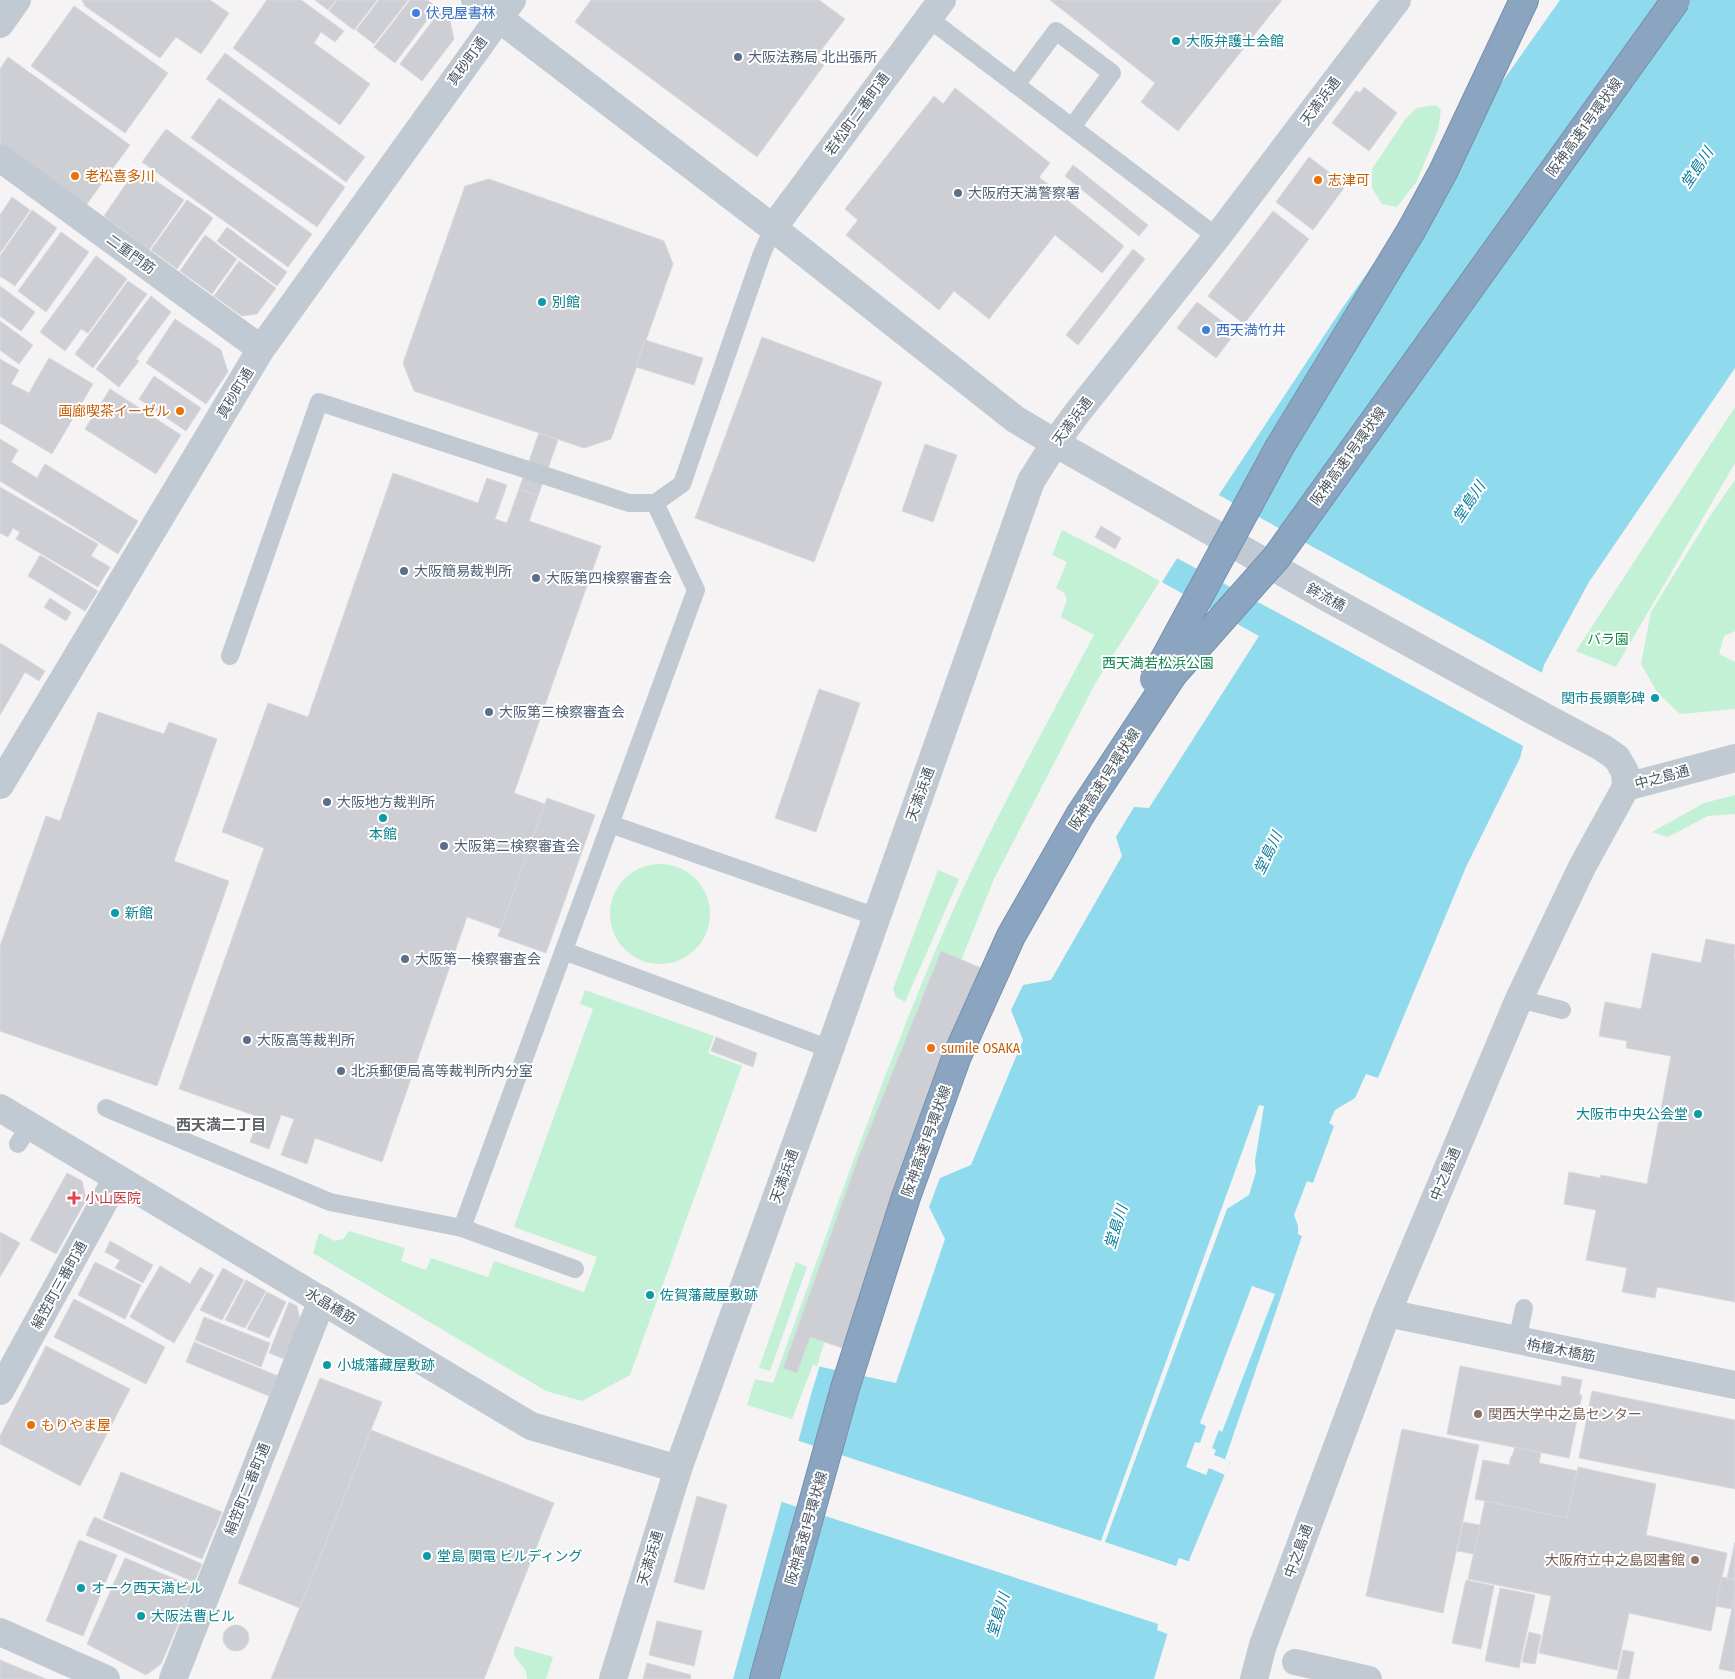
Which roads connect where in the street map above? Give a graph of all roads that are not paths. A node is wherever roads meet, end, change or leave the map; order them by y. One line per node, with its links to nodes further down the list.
1 (17, 0): 8 (street)
2 (475, 0): 6 (street, 鉾流橋)
3 (1397, 0): 13 (street, 天満浜通)
4 (1524, 0): 21 (highway, bridge)
5 (1676, 0): 21 (highway, 阪神高速1号環状線, bridge)
6 (505, 9): 12 (street, 鉾流橋); 14 (street, 真砂町通)
7 (935, 9): 9 (lane); 12 (street, 若松町二番町通)
8 (0, 24)
9 (1016, 85): 10 (lane); 10 (lane)
10 (1072, 127): 13 (lane)
11 (0, 158): 14 (street, 二重門筋)
12 (773, 228): 15 (street, 鉾流橋); 16 (lane)
13 (1217, 237): 15 (street, 天満浜通)
14 (261, 349): 19 (street, 真砂町通)
15 (1055, 443): 20 (street, 鉾流橋, bridge); 23 (street, 天満浜通)
16 (655, 503): 17 (lane); 22 (lane)
17 (230, 656)
18 (1735, 758): 20 (street, 中之島通)
19 (0, 785)
20 (1626, 787): 25 (street, 中之島通)
21 (1080, 814): 45 (highway, 阪神高速1号環状線)
22 (610, 824): 23 (lane); 24 (lane)
23 (877, 917): 27 (street, 天満浜通)
24 (564, 951): 27 (lane); 31 (lane)
25 (1519, 999): 26 (lane); 35 (street, 中之島通)
26 (1562, 1010)
27 (830, 1049): 39 (street, 天満浜通)
28 (0, 1108): 30 (street, 水晶橋筋)
29 (106, 1108): 31 (lane)
30 (117, 1178): 33 (street, 水晶橋筋); 38 (street, 絹笠町三番町通)
31 (462, 1228): 32 (lane)
32 (575, 1269)
33 (322, 1300): 39 (street, 水晶橋筋); 43 (street, 絹笠町二番町通)
34 (1524, 1308): 36 (lane)
35 (1387, 1313): 36 (street, 栴檀木橋筋); 46 (street, 中之島通)
36 (1517, 1341): 37 (street, 栴檀木橋筋)
37 (1735, 1385)
38 (0, 1391)
39 (678, 1469): 44 (street, 天満浜通)
40 (0, 1632): 42 (street)
41 (1294, 1662): 47 (street)
42 (106, 1679)
43 (173, 1679)
44 (613, 1679)
45 (764, 1679)
46 (1254, 1679)
47 (1369, 1679)

